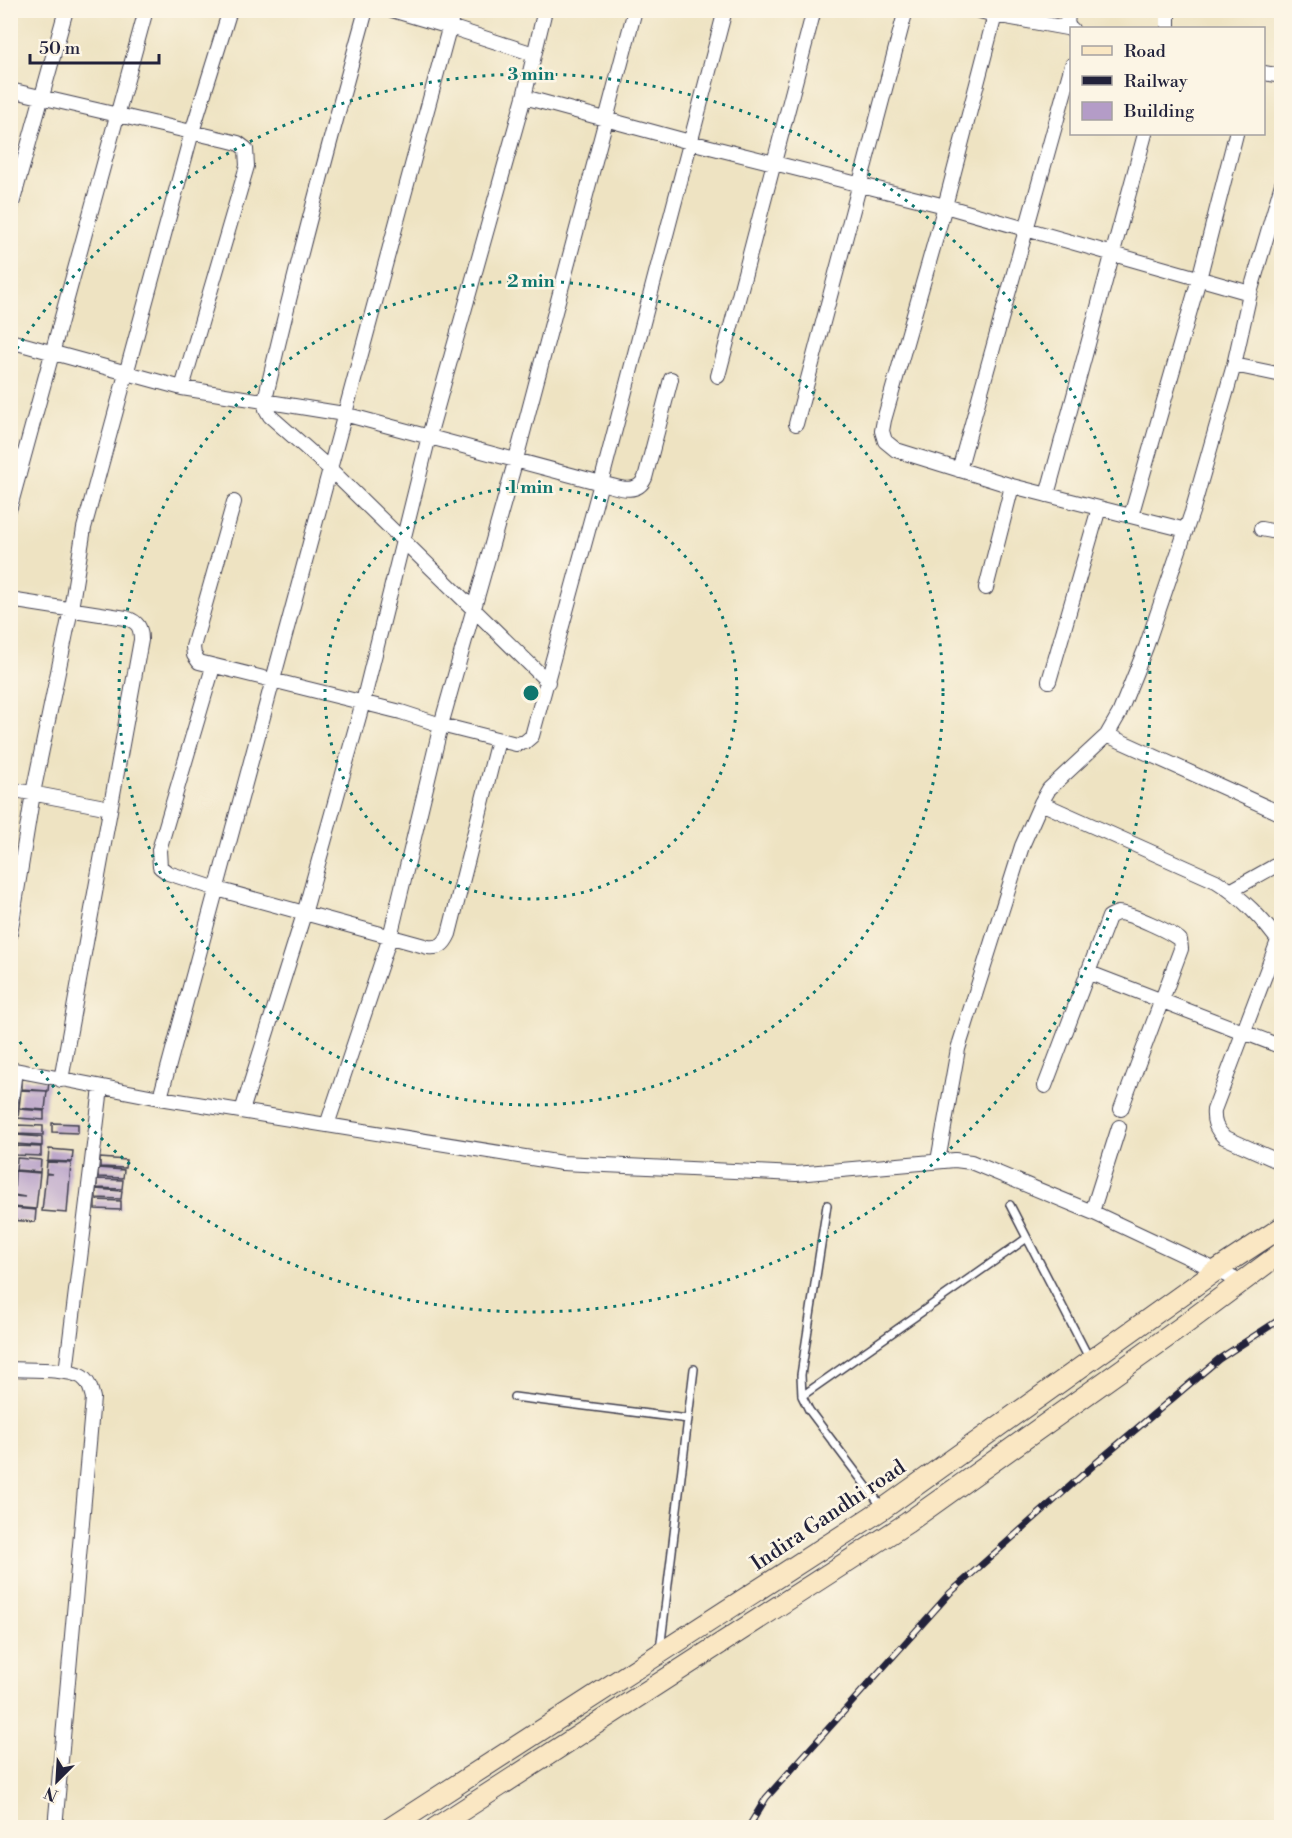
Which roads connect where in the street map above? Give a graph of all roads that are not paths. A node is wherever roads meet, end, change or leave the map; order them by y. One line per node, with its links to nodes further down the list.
1 (66, 10): 24 (street)
2 (146, 10): 26 (street)
3 (230, 10): 28 (street)
4 (366, 10): 49 (street)
5 (392, 10): 16 (street)
6 (454, 10): 16 (street)
7 (545, 10): 19 (street)
8 (635, 10): 27 (street)
9 (725, 10): 31 (street)
10 (814, 10): 32 (street)
11 (906, 10): 34 (street)
12 (1068, 10): 18 (street)
13 (1168, 10): 17 (street)
14 (978, 11): 15 (street)
15 (995, 15): 18 (street); 35 (street)
16 (450, 27): 19 (street); 50 (street)
17 (1168, 27)
18 (1069, 29)
19 (534, 54): 25 (street)
20 (1070, 68): 37 (street)
21 (1265, 73): 22 (street)
22 (1281, 76)
23 (10, 90): 24 (street)
24 (42, 97): 26 (street); 36 (street)
25 (524, 97): 27 (street); 52 (street)
26 (117, 116): 28 (street); 42 (street)
27 (605, 119): 31 (street); 53 (street)
28 (192, 132): 44 (street); 48 (street)
29 (1145, 135): 38 (street)
30 (1236, 135): 39 (street)
31 (690, 142): 32 (street); 56 (street)
32 (775, 163): 34 (street); 46 (street)
33 (1281, 184): 40 (street)
34 (860, 185): 35 (street); 51 (street)
35 (945, 206): 37 (street); 55 (street)
36 (10, 211)
37 (1025, 229): 38 (street); 55 (street)
38 (1113, 254): 39 (street); 58 (street)
39 (1198, 279): 40 (street); 62 (street)
40 (1250, 293): 43 (street)
41 (10, 341): 42 (street)
42 (51, 353): 44 (street); 60 (street)
43 (1234, 365): 45 (street); 64 (street)
44 (126, 374): 48 (street); 69 (street)
45 (1281, 375)
46 (718, 376)
47 (671, 379): 56 (street)
48 (182, 388): 49 (street)
49 (265, 400): 50 (street); 54 (street)
50 (344, 414): 52 (street); 54 (street)
51 (796, 424)
52 (429, 436): 53 (street); 66 (street)
53 (516, 459): 56 (street); 70 (street)
54 (330, 469): 66 (street); 72 (street)
55 (960, 470): 57 (street)
56 (601, 483): 74 (street)
57 (1012, 486): 58 (street); 67 (street)
58 (1047, 495): 61 (street)
59 (234, 502): 71 (street)
60 (10, 507)
61 (1099, 508): 62 (street); 73 (street)
62 (1131, 516): 64 (street)
63 (1261, 529): 65 (street)
64 (1186, 530): 77 (street)
65 (1281, 533)
66 (403, 540): 70 (street); 75 (street)
67 (986, 588)
68 (10, 600): 69 (street)
69 (70, 609): 80 (street); 82 (street)
70 (473, 609): 74 (street); 76 (street)
71 (213, 667): 72 (street); 85 (street)
72 (273, 680): 75 (street); 85 (street)
73 (1049, 681)
74 (548, 682): 78 (street)
75 (363, 702): 76 (street); 88 (street)
76 (441, 725): 78 (street); 90 (street)
77 (1107, 735): 81 (street); 83 (street)
78 (498, 740): 90 (street)
79 (10, 789): 80 (street)
80 (33, 794): 82 (street); 87 (street)
81 (1041, 803): 86 (street); 106 (street)
82 (110, 808): 97 (street)
83 (1281, 814)
84 (1281, 862): 86 (street)
85 (217, 888): 88 (street); 100 (street)
86 (1232, 890): 91 (street)
87 (14, 894): 89 (street)
88 (304, 914): 90 (street); 103 (street)
89 (10, 934)
90 (390, 937): 104 (street)
91 (1280, 944): 94 (street)
92 (1088, 972): 93 (street); 93 (street); 98 (street)
93 (1161, 1000): 94 (street); 102 (street)
94 (1244, 1033): 95 (street); 107 (street)
95 (1281, 1047)
96 (13, 1069): 97 (street); 101 (street)
97 (61, 1080): 99 (street)
98 (1045, 1086)
99 (101, 1088): 100 (street); 119 (street)
100 (160, 1098): 103 (street)
101 (10, 1109)
102 (1121, 1109)
103 (242, 1111): 104 (street)
104 (327, 1125): 106 (street)
105 (1119, 1127): 110 (street)
106 (938, 1161): 110 (street)
107 (1281, 1163)
108 (827, 1205): 120 (lane)
109 (1010, 1205): 112 (lane)
110 (1092, 1212): 114 (street)
111 (1281, 1227): 114 (main road, Indira Gandhi road)
112 (1027, 1238): 116 (lane); 120 (lane)
113 (1281, 1252): 115 (main road)
114 (1218, 1269): 115 (street); 116 (main road, Indira Gandhi road)
115 (1241, 1282): 127 (main road)
116 (1090, 1361): 123 (main road, Indira Gandhi road)
117 (10, 1369): 119 (street)
118 (694, 1369): 122 (lane)
119 (66, 1372): 125 (street)
120 (802, 1396): 123 (lane)
121 (514, 1397): 122 (lane)
122 (688, 1419): 124 (lane)
123 (883, 1509): 124 (main road, Indira Gandhi road)
124 (659, 1656): 126 (main road, Indira Gandhi road)
125 (55, 1827)
126 (390, 1827)
127 (435, 1827)

